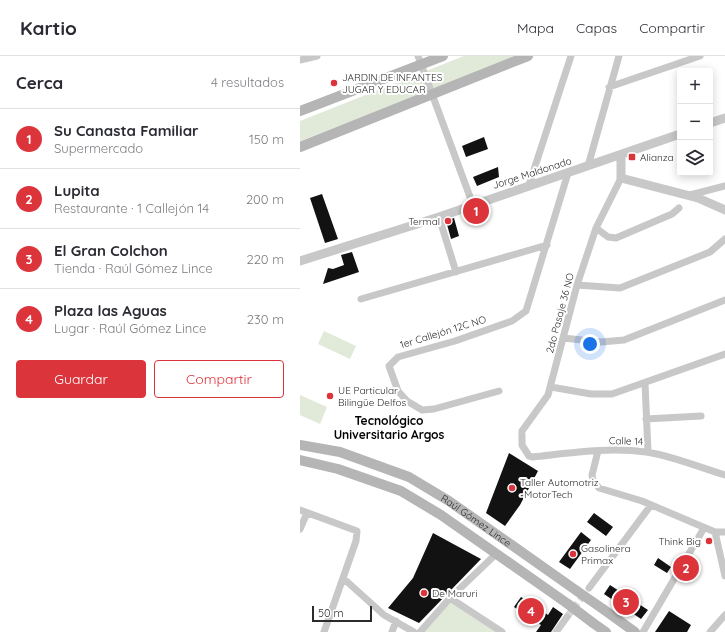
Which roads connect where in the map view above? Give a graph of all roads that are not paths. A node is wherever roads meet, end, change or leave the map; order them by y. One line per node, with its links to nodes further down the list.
1 (317, 56): 7 (street)
2 (443, 56): 8 (main road)
3 (528, 56): 11 (main road)
4 (571, 56): 21 (street)
5 (619, 56): 10 (street)
6 (700, 56): 9 (street)
7 (300, 60)
8 (419, 60): 11 (street); 12 (main road)
9 (681, 60): 10 (street)
10 (609, 88): 18 (street)
11 (432, 95): 16 (main road); 24 (street)
12 (300, 112)
13 (725, 118): 14 (street)
14 (713, 122)
15 (677, 135): 17 (street, Jorge Maldonado)
16 (300, 147)
17 (621, 156): 18 (street, Jorge Maldonado); 20 (street)
18 (588, 166): 19 (street, Jorge Maldonado)
19 (568, 173): 21 (street, Jorge Maldonado); 30 (street)
20 (622, 178): 23 (street); 28 (street, 2do Pasaje 36 NO)
21 (529, 185): 24 (street, Jorge Maldonado)
22 (725, 186): 23 (street)
23 (686, 196): 26 (street)
24 (474, 204): 27 (street, Jorge Maldonado)
25 (679, 208): 28 (street)
26 (725, 210)
27 (439, 217): 31 (street, Jorge Maldonado); 32 (street)
28 (596, 228): 33 (street, 2do Pasaje 36 NO)
29 (725, 239): 33 (street)
30 (547, 245): 32 (street); 40 (street, 1er Callejón 12C NO)
31 (300, 261)
32 (456, 272): 34 (street)
33 (577, 285): 36 (street, 2do Pasaje 36 NO)
34 (361, 299)
35 (725, 300): 36 (street)
36 (563, 338): 39 (street, 2do Pasaje 36 NO)
37 (725, 354): 38 (street)
38 (645, 383): 39 (street); 42 (street)
39 (551, 387): 45 (street, 2do Pasaje 36 NO)
40 (499, 391)
41 (701, 416): 42 (street)
42 (646, 418): 46 (street)
43 (300, 445): 71 (main road, Raúl Gómez Lince, bridge)
44 (598, 451): 45 (street, Calle 14); 46 (street, Calle 14); 49 (street)
45 (525, 452)
46 (648, 452): 48 (street, Calle 14)
47 (300, 460): 55 (main road, Raúl Gómez Lince)
48 (725, 475)
49 (651, 505): 51 (street); 58 (street)
50 (304, 511): 52 (street); 57 (street)
51 (704, 528): 53 (street); 72 (street)
52 (300, 529)
53 (715, 532): 54 (street); 56 (street)
54 (725, 532)
55 (496, 554): 59 (street); 70 (main road, Raúl Gómez Lince, bridge)
56 (725, 576)
57 (343, 578): 62 (street); 64 (street)
58 (589, 588)
59 (450, 598): 67 (street); 68 (street)
60 (725, 615): 63 (street)
61 (567, 617): 69 (street)
62 (396, 621): 65 (street); 66 (street)
63 (713, 630)
64 (324, 632)
65 (392, 632)
66 (414, 632)
67 (420, 632)
68 (502, 632)
69 (556, 632)
70 (606, 632)
71 (635, 632)
72 (643, 632)

